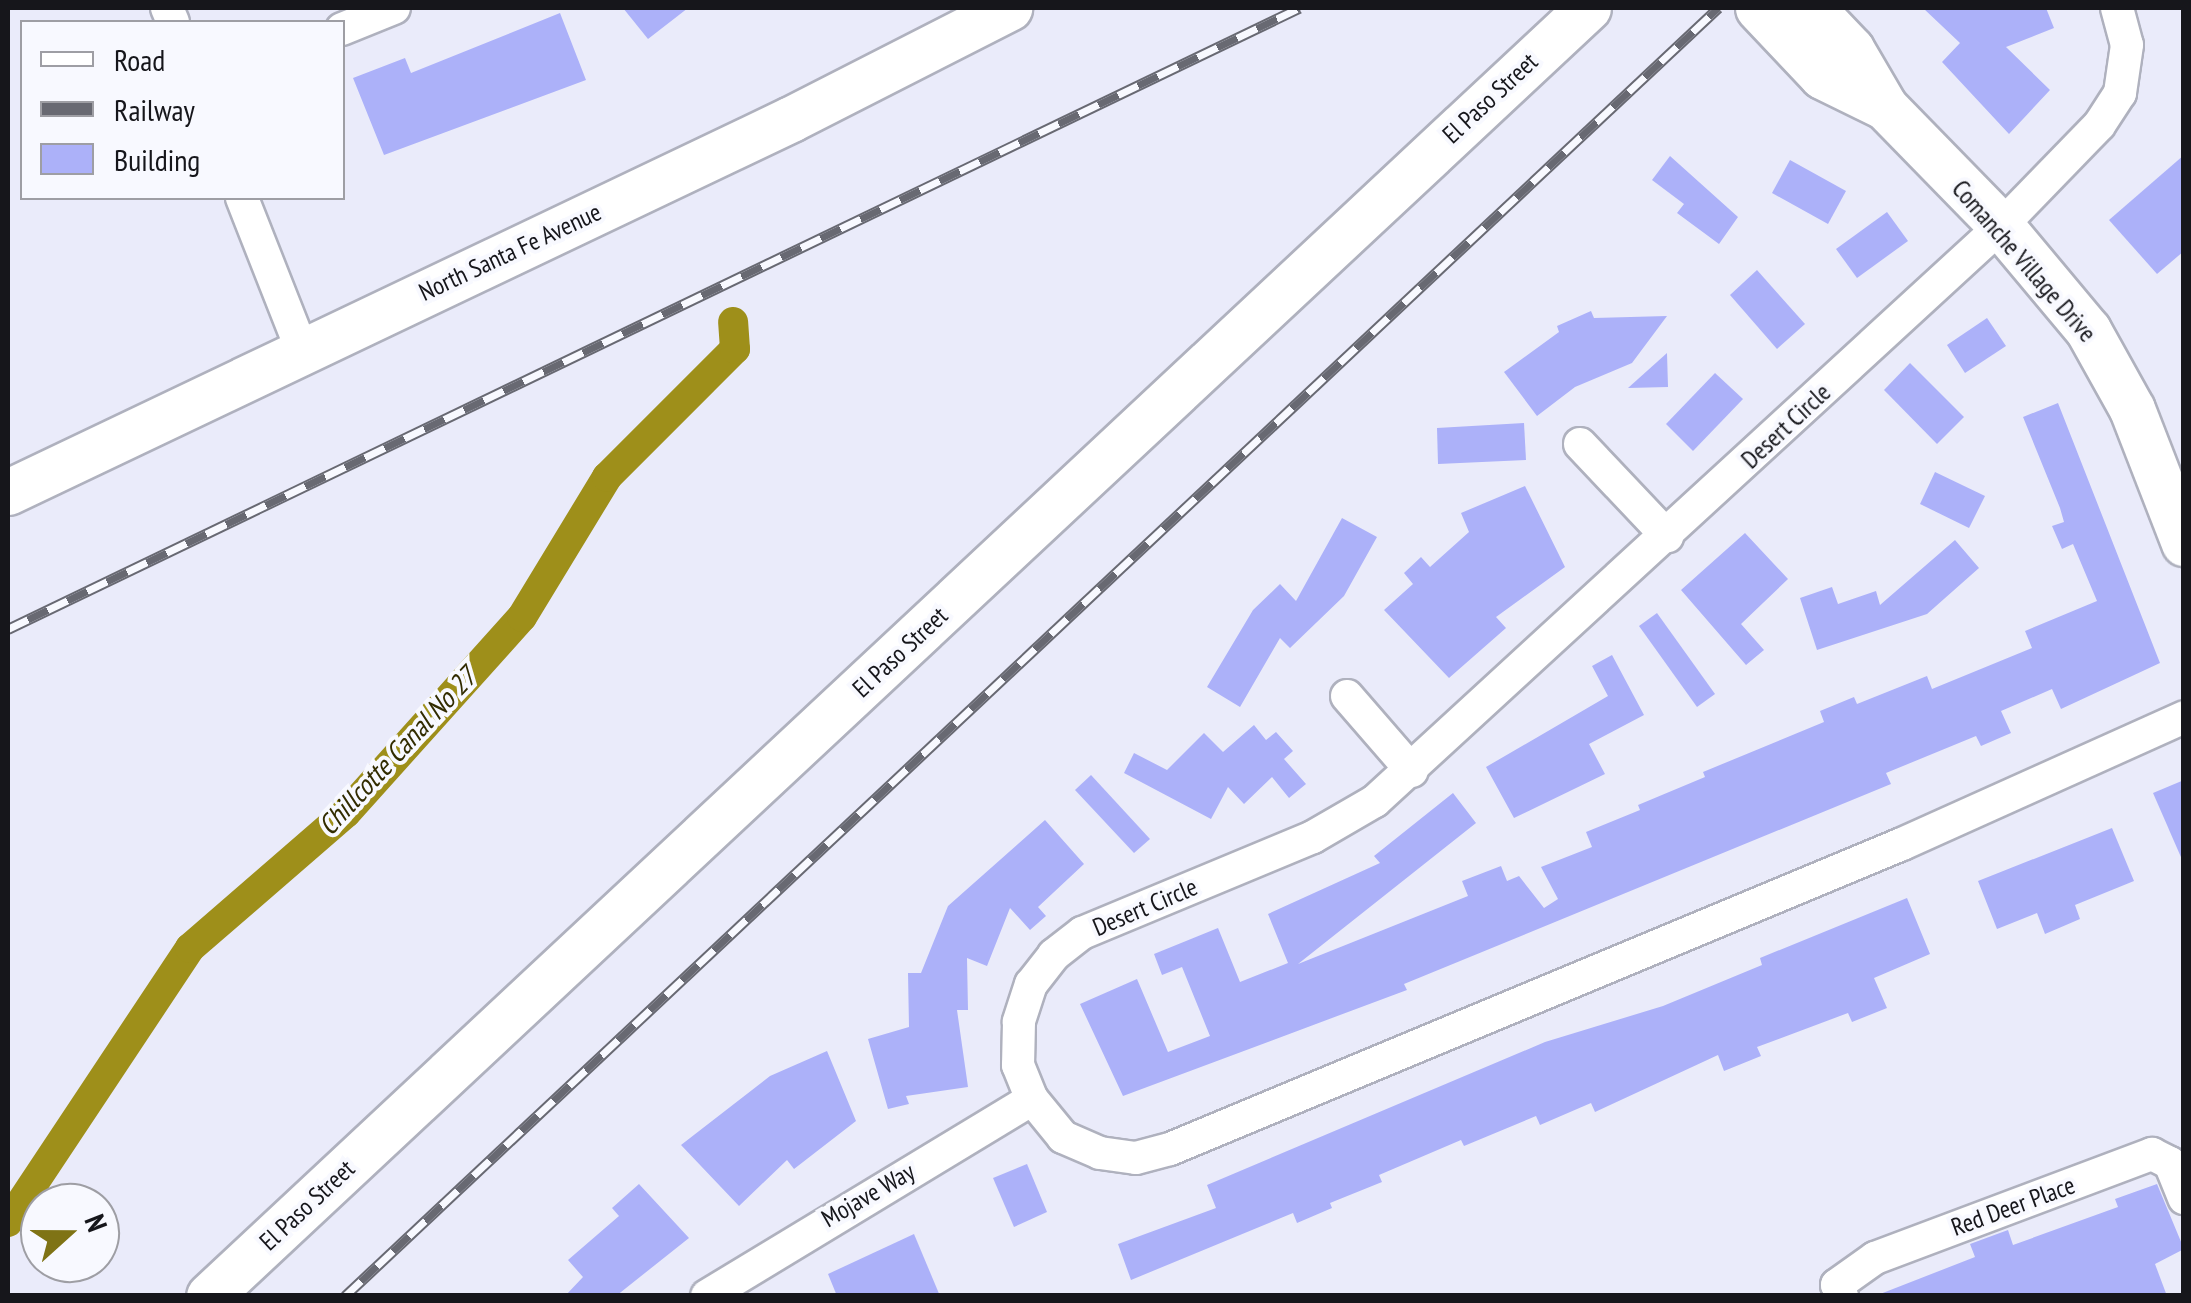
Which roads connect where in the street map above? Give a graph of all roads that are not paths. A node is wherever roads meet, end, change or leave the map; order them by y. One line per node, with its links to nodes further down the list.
1 (394, 8): 7 (street)
2 (1010, 8): 11 (main road, North Santa Fe Avenue)
3 (1588, 8): 21 (main road, El Paso Street)
4 (1758, 8): 8 (main road, Comanche Village Drive)
5 (1812, 8): 8 (main road, Comanche Village Drive)
6 (2117, 8): 10 (street, Desert Circle)
7 (345, 28)
8 (1884, 107): 10 (main road, Comanche Village Drive)
9 (243, 200): 11 (street)
10 (2001, 226): 14 (street, Desert Circle); 15 (main road, Comanche Village Drive)
11 (302, 350): 13 (main road, North Santa Fe Avenue)
12 (1580, 444): 14 (street)
13 (8, 492)
14 (1666, 536): 18 (street, Desert Circle)
15 (2184, 543)
16 (1347, 696): 18 (street)
17 (2184, 717): 19 (street, Desert Circle)
18 (1412, 772): 19 (street, Desert Circle)
19 (1032, 1099): 22 (street, Mojave Way)
20 (2184, 1198): 23 (street, Red Deer Place)
21 (209, 1296)
22 (707, 1296)
23 (1842, 1296)

